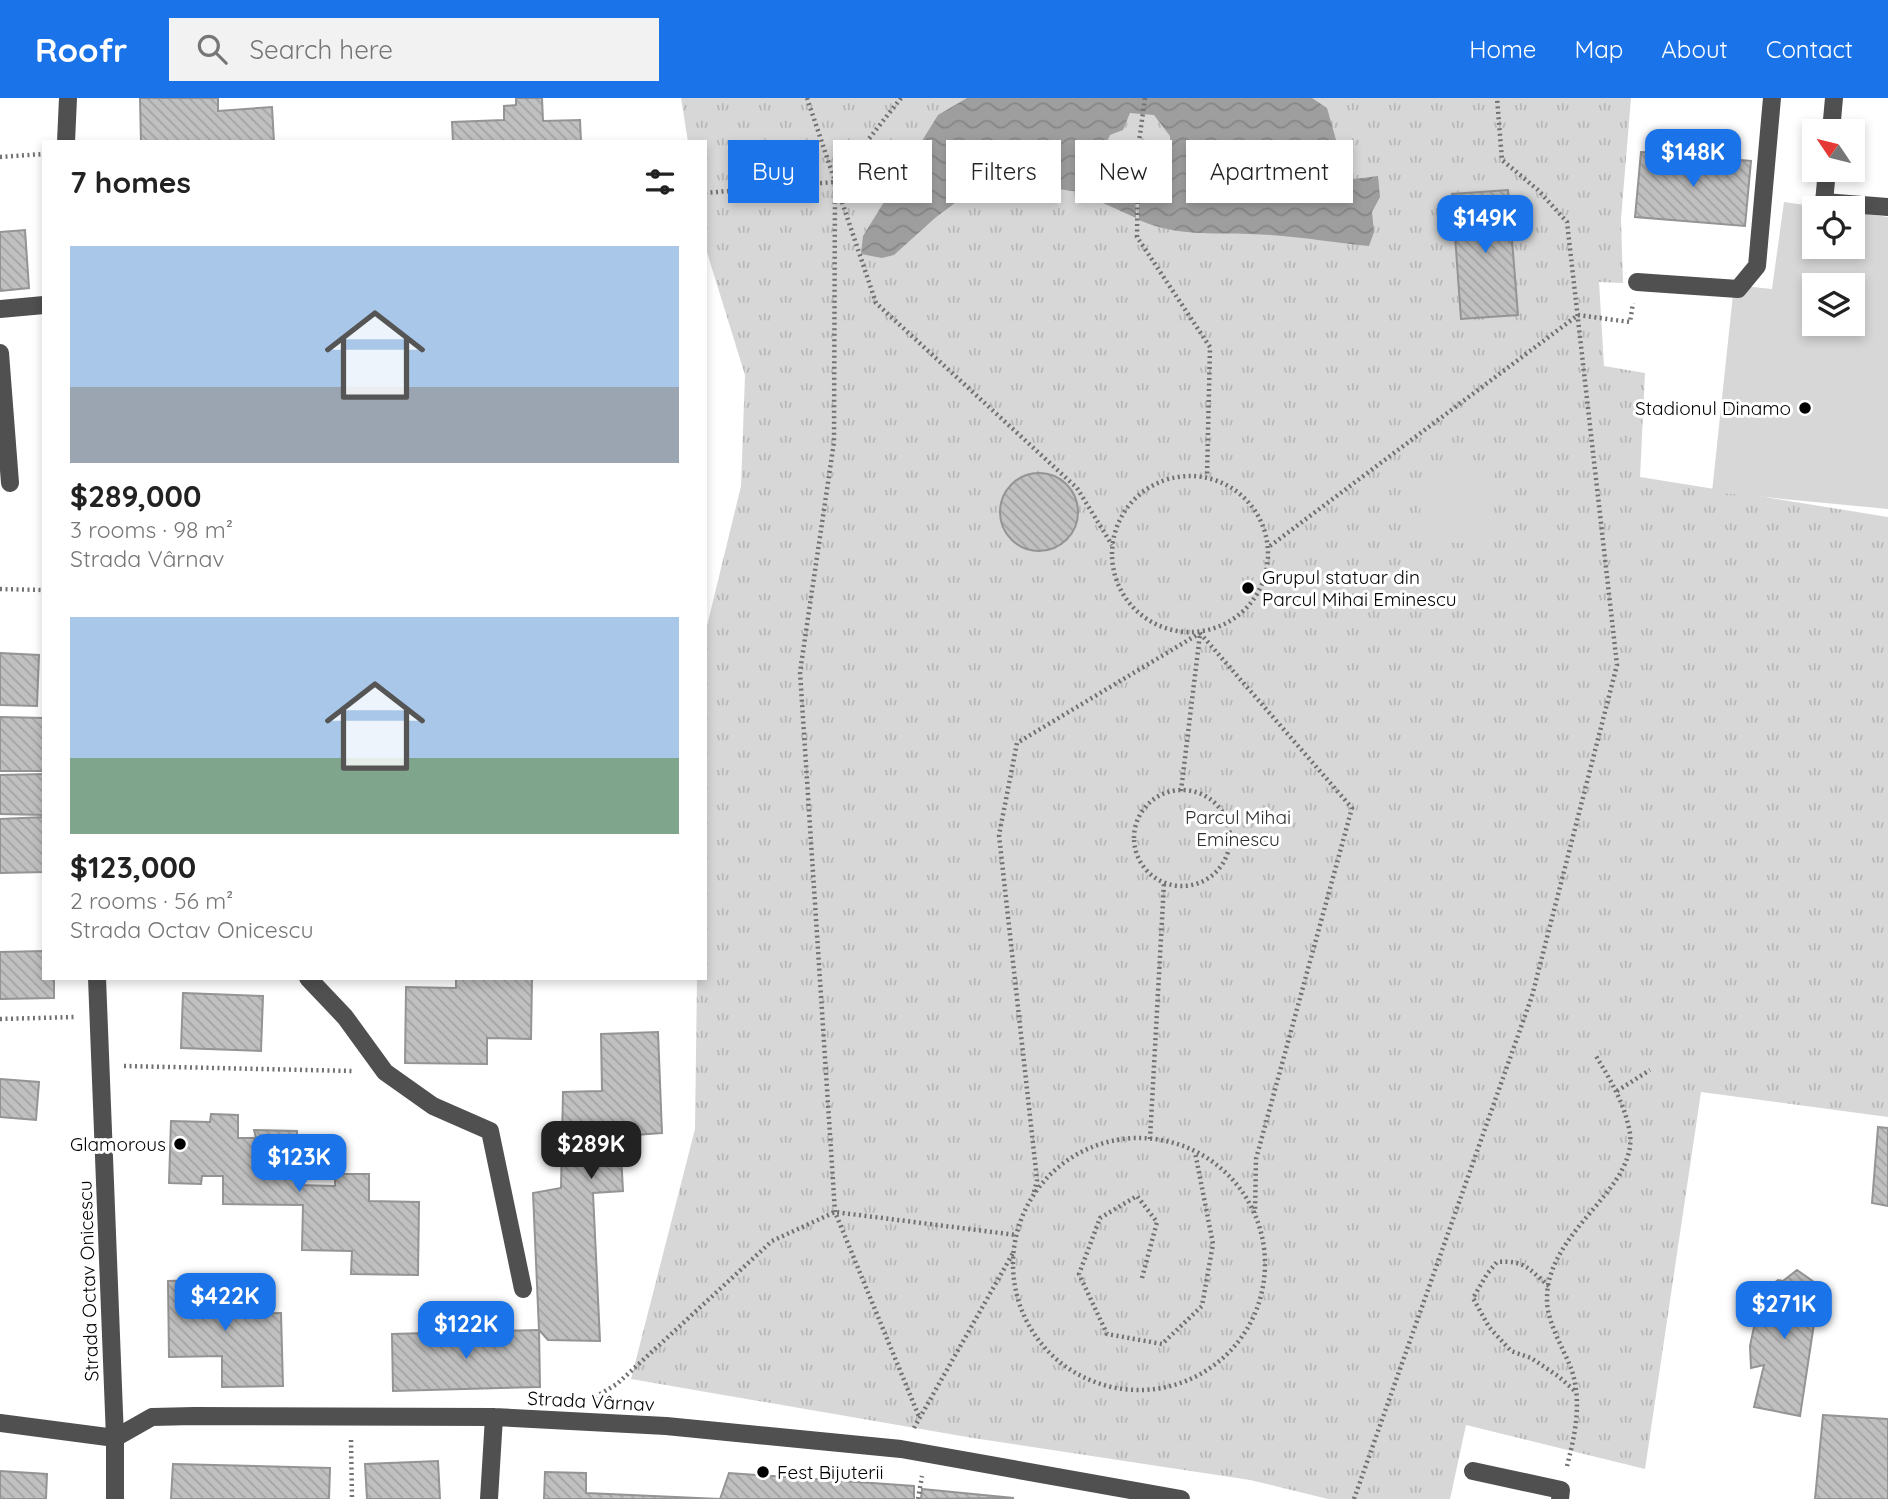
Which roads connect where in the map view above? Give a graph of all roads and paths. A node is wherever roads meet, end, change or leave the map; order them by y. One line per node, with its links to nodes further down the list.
1 (68, 98): 9 (street)
2 (807, 98): 13 (path)
3 (901, 98): 10 (path)
4 (1144, 98): 25 (path)
5 (1497, 98): 23 (path)
6 (1772, 98): 20 (street)
7 (1835, 98): 8 (street)
8 (1832, 119)
9 (66, 140)
10 (868, 140)
11 (42, 154): 12 (path)
12 (0, 157)
13 (833, 176)
14 (833, 182): 16 (path)
15 (1826, 182): 19 (street)
16 (707, 192)
17 (835, 203): 46 (path)
18 (842, 203): 27 (path)
19 (1888, 206)
20 (1637, 282): 23 (path)
21 (42, 305): 22 (street)
22 (0, 309)
23 (1578, 315): 28 (path); 68 (path)
24 (0, 354): 26 (street)
25 (1207, 477): 27 (path); 28 (path)
26 (10, 483)
27 (1112, 545): 31 (path)
28 (1269, 546): 31 (path)
29 (0, 589): 30 (path)
30 (42, 590)
31 (1200, 633): 32 (path); 45 (path); 47 (path)
32 (1181, 790): 33 (path); 33 (path)
33 (1164, 883): 43 (path)
34 (97, 980): 36 (street, Strada Octav Onicescu)
35 (309, 980): 41 (street)
36 (98, 1017): 37 (path); 39 (street, Strada Octav Onicescu)
37 (0, 1019)
38 (1596, 1056): 42 (path)
39 (101, 1066): 41 (path); 59 (street, Strada Octav Onicescu)
40 (1650, 1070): 42 (path)
41 (385, 1072): 52 (street)
42 (1617, 1091): 51 (path)
43 (1150, 1139): 44 (path); 45 (path)
44 (1195, 1151): 47 (path); 50 (path)
45 (1034, 1195): 48 (path)
46 (835, 1212): 48 (path); 56 (path); 57 (path)
47 (1255, 1214): 49 (path)
48 (1016, 1235): 49 (path)
49 (1014, 1252): 56 (path)
50 (1142, 1278)
51 (1549, 1286): 53 (path); 53 (path)
52 (523, 1289)
53 (1575, 1392): 63 (path)
54 (350, 1416): 55 (street, Strada Vârnav); 59 (street, Strada Vârnav); 65 (path)
55 (494, 1416): 57 (street, Strada Vârnav); 66 (street)
56 (920, 1419): 60 (path)
57 (551, 1421): 60 (street, Strada Vârnav)
58 (0, 1423): 59 (street)
59 (115, 1438): 64 (street, Strada Octav Onicescu)
60 (901, 1450): 62 (street, Strada Vârnav)
61 (1473, 1471): 63 (street)
62 (1099, 1492): 67 (street, Strada Vârnav)
63 (1560, 1495)
64 (115, 1499)
65 (352, 1499)
66 (489, 1499)
67 (1181, 1499)
68 (1354, 1499)

